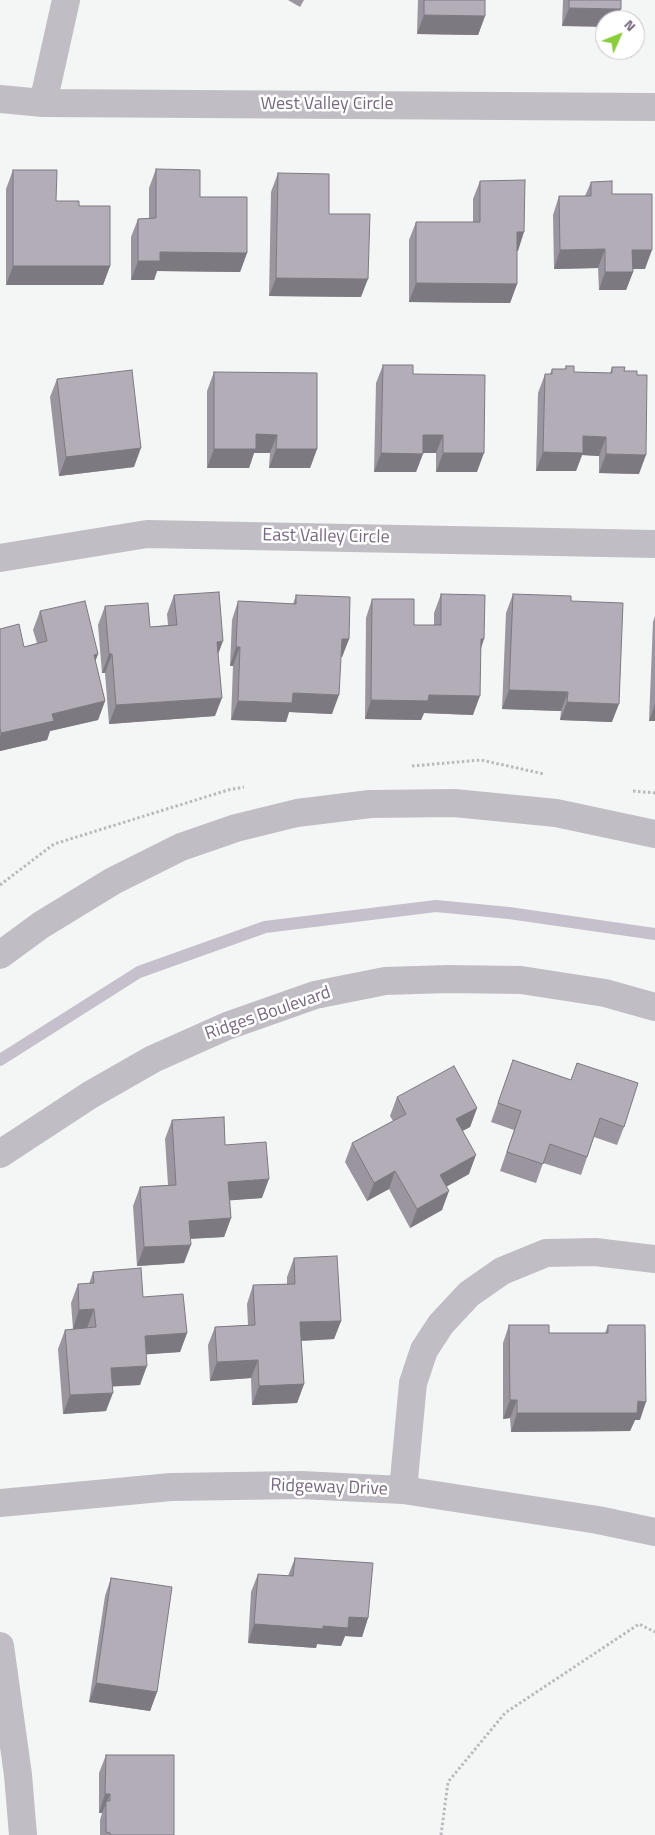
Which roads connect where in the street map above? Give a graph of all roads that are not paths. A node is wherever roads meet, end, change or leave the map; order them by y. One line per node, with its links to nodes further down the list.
1 (66, 0): 3 (street)
2 (0, 98): 3 (street, West Valley Circle)
3 (43, 103): 4 (street, West Valley Circle)
4 (655, 107)
5 (655, 544): 6 (street, East Valley Circle)
6 (0, 558)
7 (655, 834): 8 (street)
8 (0, 955)
9 (655, 1006): 10 (street, Ridges Boulevard)
10 (0, 1154)
11 (655, 1259): 12 (street)
12 (403, 1490): 13 (street, Ridgeway Drive); 14 (street, Ridgeway Drive)
13 (0, 1503)
14 (655, 1532)
15 (0, 1646): 16 (street)
16 (9, 1777): 17 (street)
17 (23, 1835)

